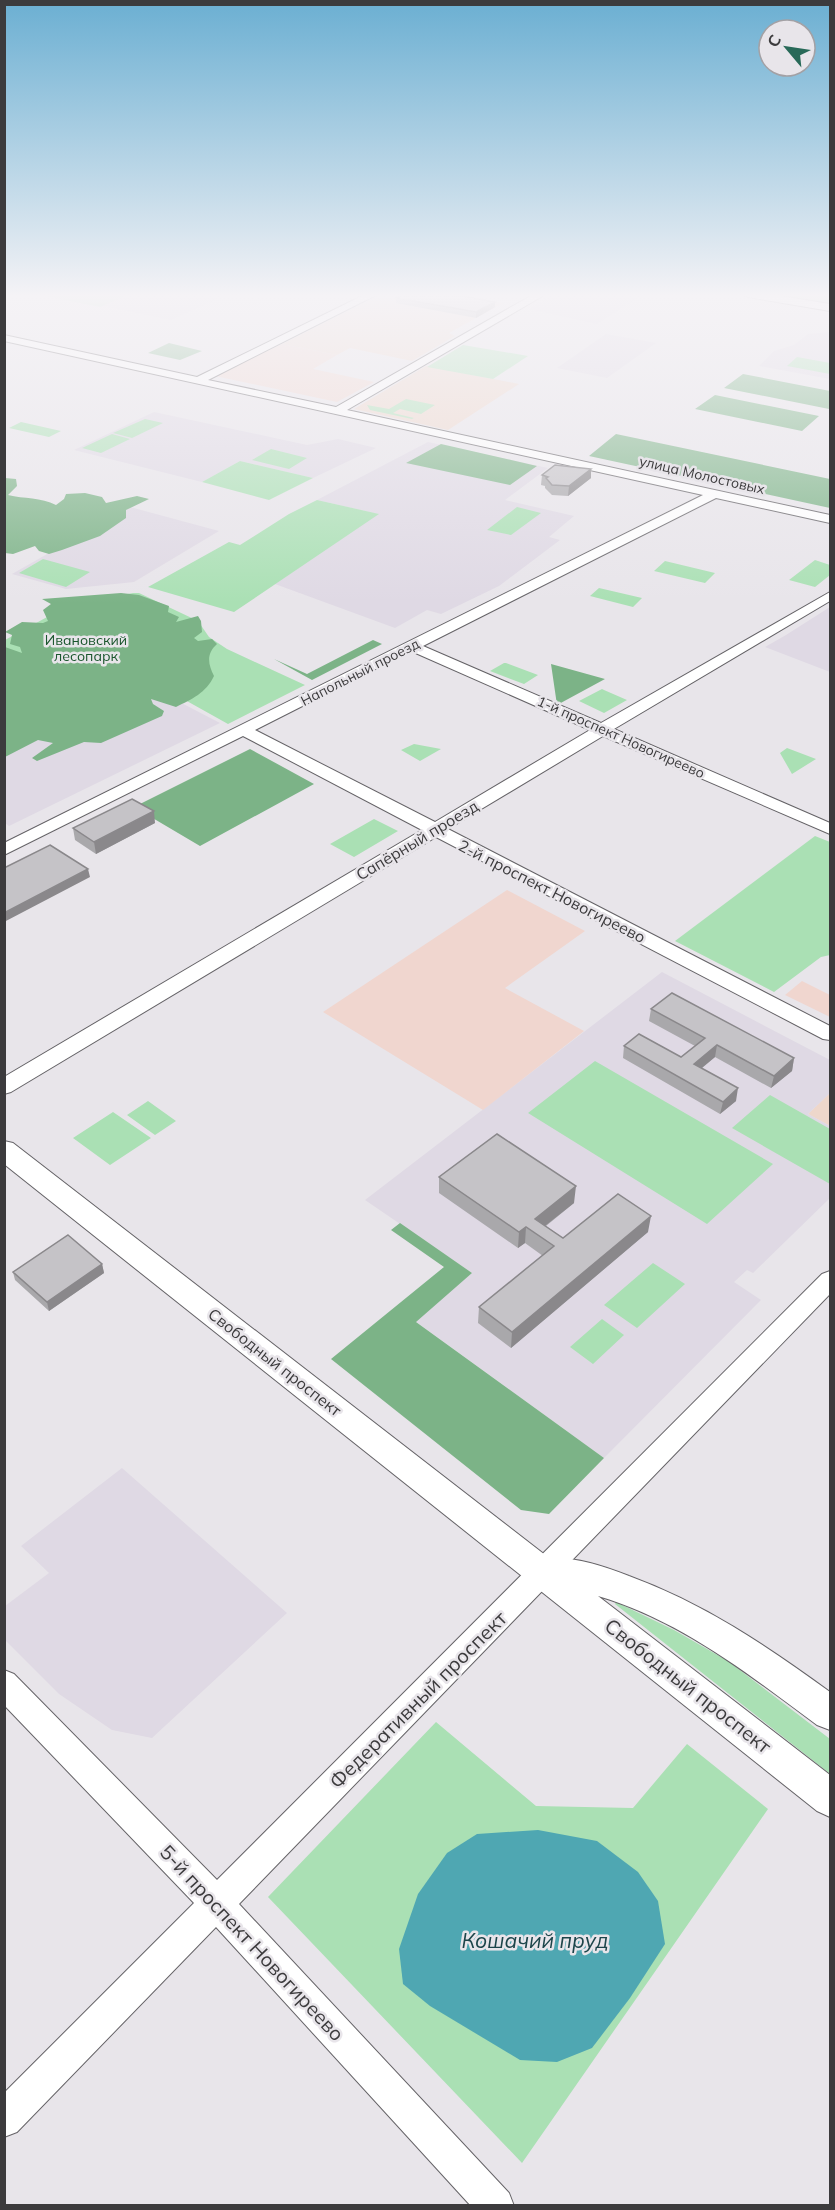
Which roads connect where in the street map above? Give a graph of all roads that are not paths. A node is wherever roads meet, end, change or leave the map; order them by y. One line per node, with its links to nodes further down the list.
1 (279, 397): 3 (street, улица Молостовых)
2 (361, 397): 3 (street)
3 (339, 410): 4 (street, улица Молостовых)
4 (716, 494): 5 (street, улица Молостовых); 7 (street, Напольный проезд)
5 (831, 519)
6 (831, 596): 8 (street, Сапёрный проезд)
7 (411, 646): 8 (street, 1-й проспект Новогиреево); 9 (street, Напольный проезд)
8 (602, 729): 10 (street, 1-й проспект Новогиреево); 11 (street, Сапёрный проезд)
9 (243, 730): 11 (street, 2-й проспект Новогиреево); 12 (street, Напольный проезд)
10 (831, 829)
11 (432, 830): 13 (street, 2-й проспект Новогиреево); 14 (street, Сапёрный проезд)
12 (4, 850)
13 (831, 1034)
14 (4, 1087)
15 (4, 1150): 17 (main road, Свободный проспект)
16 (831, 1280): 17 (street, Федеративный проспект)
17 (545, 1573): 19 (main road); 20 (main road, Свободный проспект); 21 (street, Федеративный проспект)
18 (4, 1684): 21 (street, 5-й проспект Новогиреево)
19 (831, 1713)
20 (831, 1798)
21 (216, 1902): 22 (street, Федеративный проспект); 23 (street, 5-й проспект Новогиреево)
22 (4, 2119)
23 (496, 2205)

